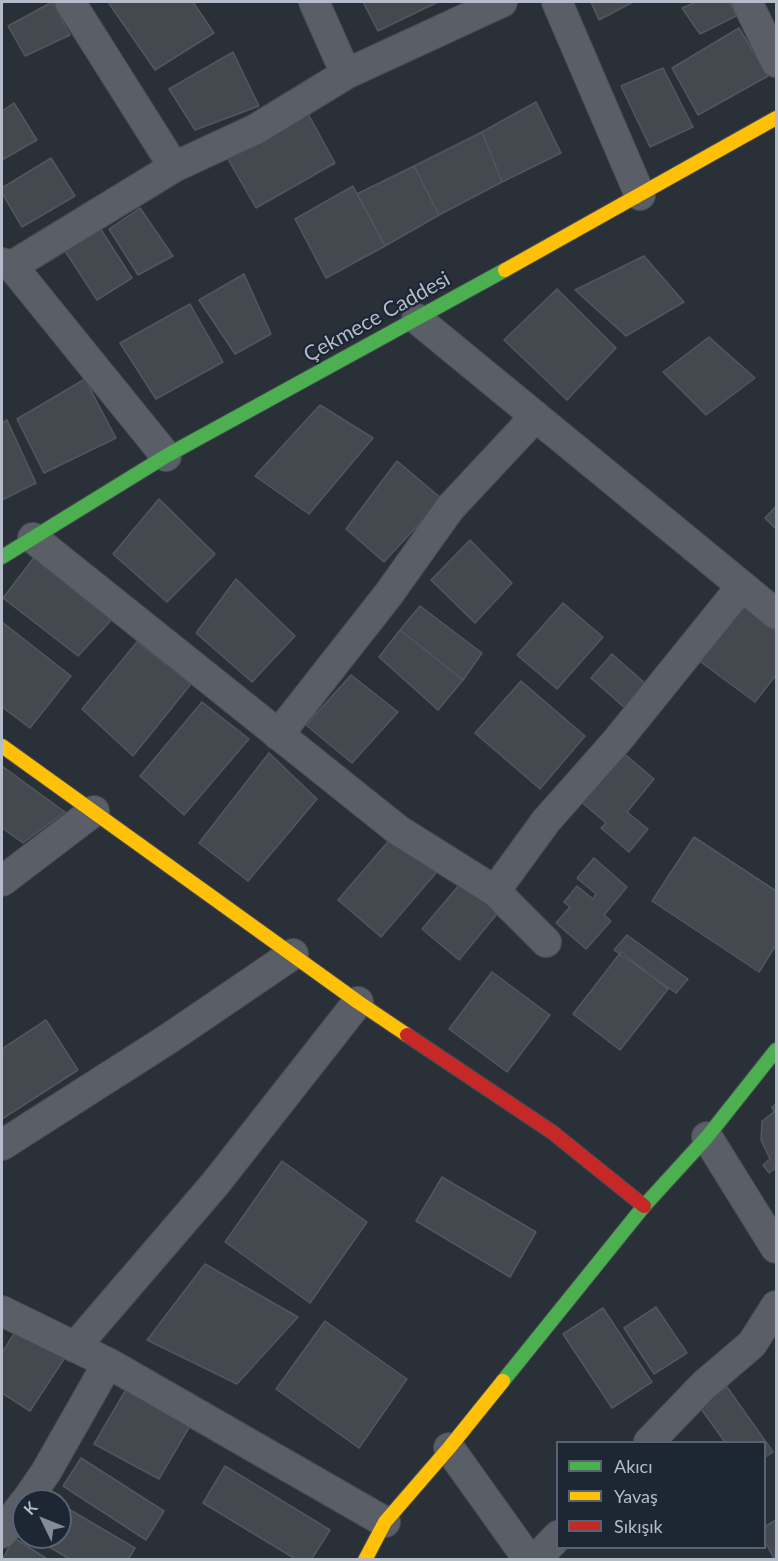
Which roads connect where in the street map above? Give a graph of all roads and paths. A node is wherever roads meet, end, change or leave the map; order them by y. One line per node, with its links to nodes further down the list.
1 (70, 2): 9 (street)
2 (314, 2): 7 (street)
3 (502, 2): 7 (street)
4 (557, 2): 10 (street)
5 (747, 2): 6 (street)
6 (777, 62)
7 (346, 74): 9 (street)
8 (777, 118): 10 (street, Çekmece Caddesi)
9 (174, 166): 11 (street)
10 (640, 195): 12 (street, Çekmece Caddesi)
11 (7, 264): 14 (street)
12 (417, 320): 13 (street); 14 (street, Çekmece Caddesi)
13 (535, 417): 17 (street); 19 (street)
14 (165, 456): 15 (street, Çekmece Caddesi)
15 (33, 538): 16 (street, Çekmece Caddesi); 19 (street)
16 (2, 557)
17 (742, 586): 18 (street); 23 (street)
18 (777, 614)
19 (279, 735): 23 (street)
20 (2, 746): 21 (street)
21 (94, 811): 22 (street); 25 (street)
22 (2, 881)
23 (495, 891): 24 (street)
24 (546, 942)
25 (292, 954): 26 (street); 29 (street)
26 (358, 1002): 30 (street); 34 (street)
27 (777, 1050): 28 (street)
28 (706, 1137): 30 (street); 31 (street)
29 (2, 1145)
30 (644, 1206): 37 (street)
31 (777, 1248)
32 (777, 1306): 36 (street)
33 (2, 1311): 34 (street)
34 (75, 1347): 35 (street)
35 (108, 1363): 38 (street); 40 (street)
36 (651, 1441)
37 (449, 1448): 40 (street); 44 (street)
38 (34, 1489)
39 (12, 1520): 41 (street)
40 (385, 1522): 43 (street)
41 (2, 1533)
42 (556, 1538): 45 (street)
43 (365, 1560)
44 (529, 1560)
45 (535, 1560)

